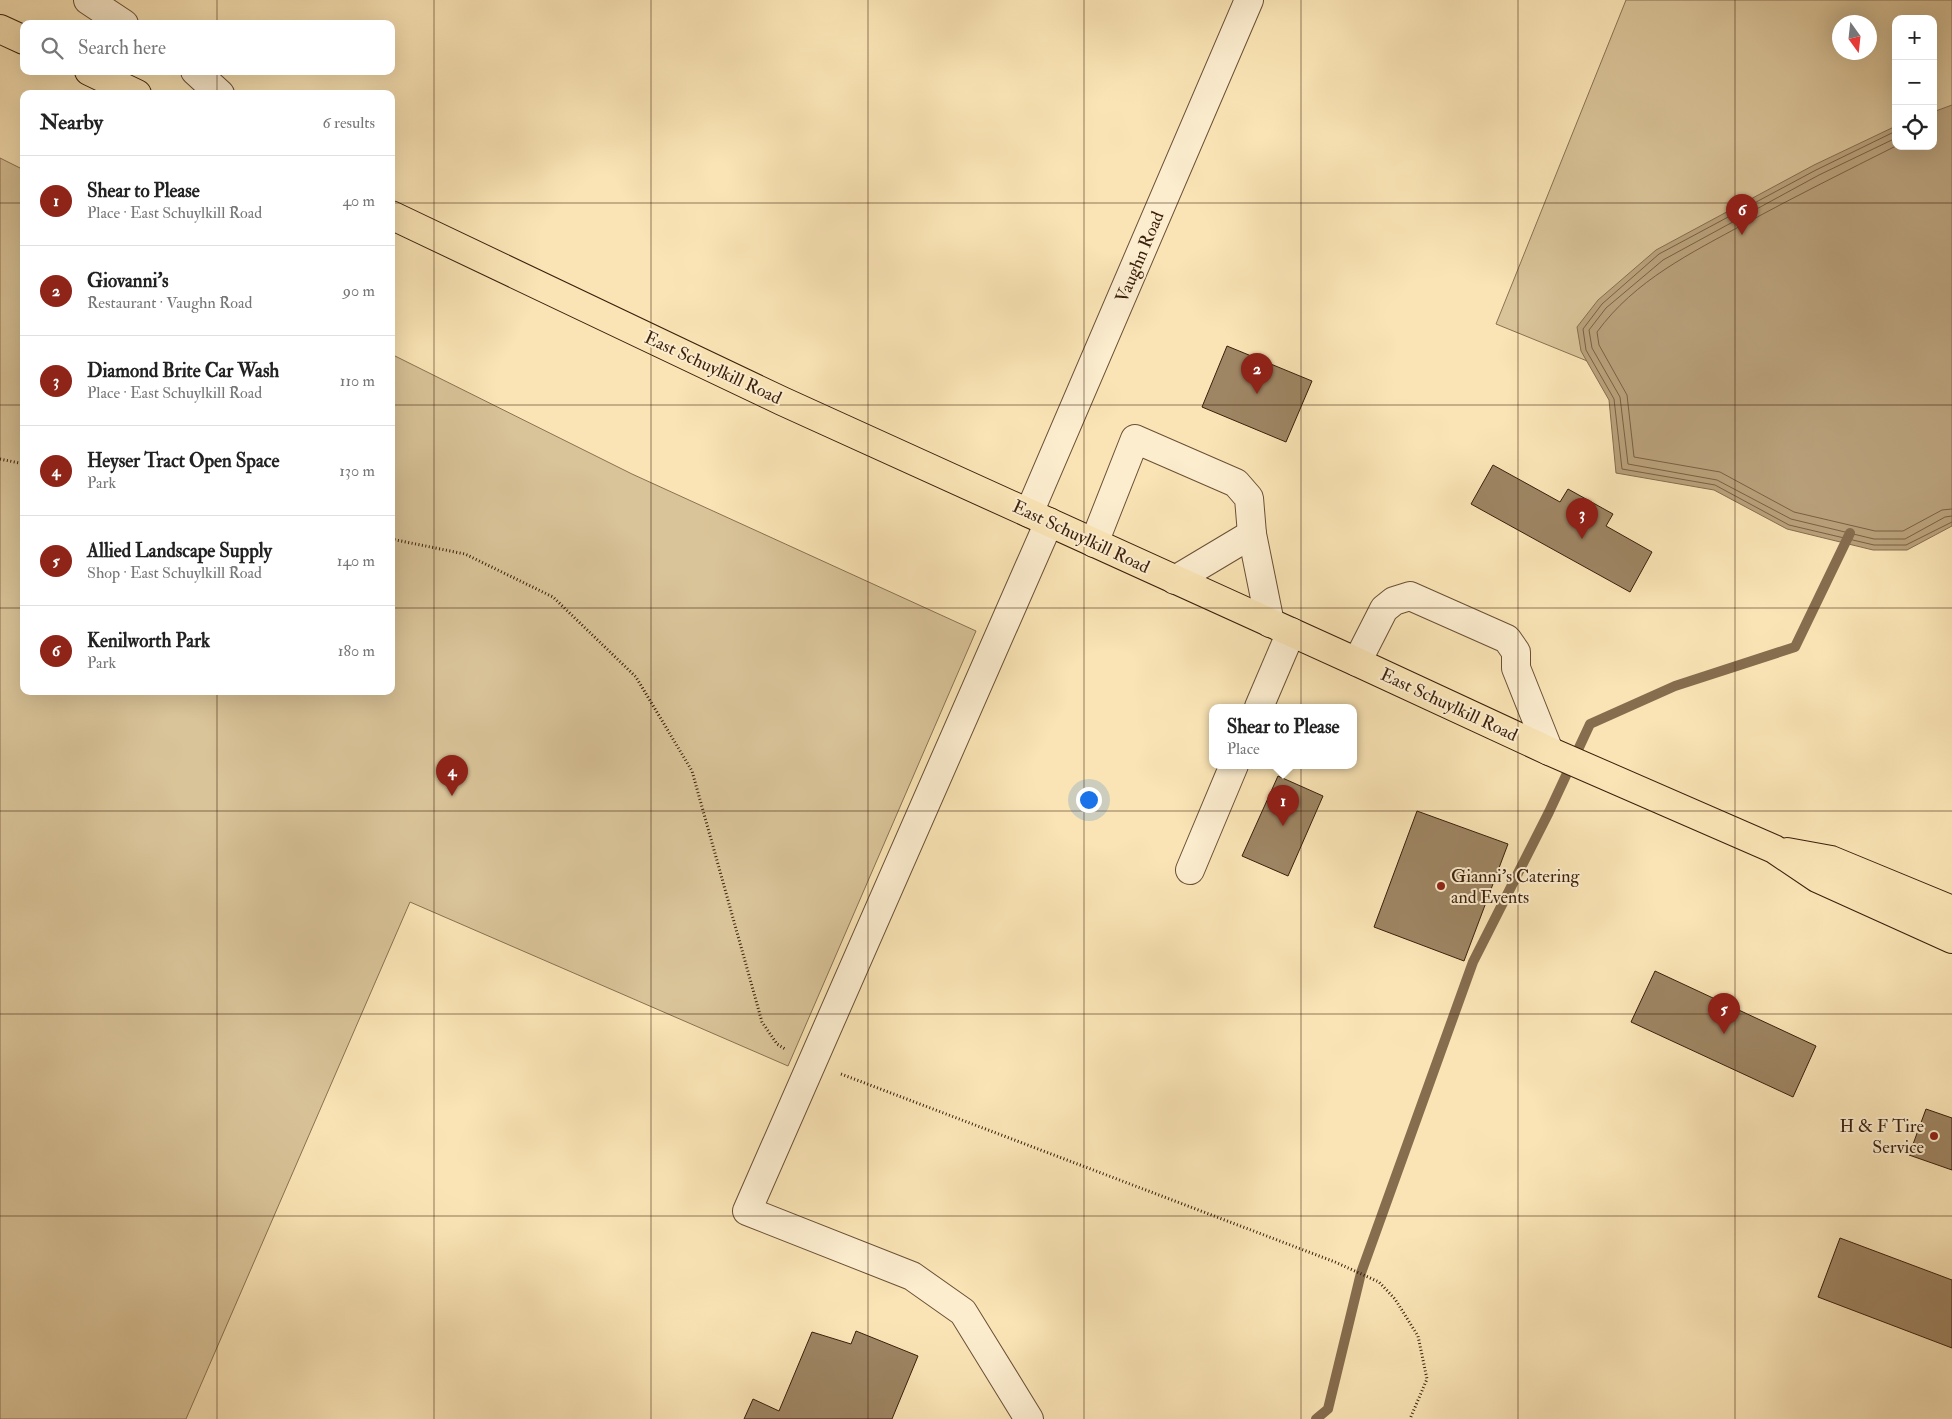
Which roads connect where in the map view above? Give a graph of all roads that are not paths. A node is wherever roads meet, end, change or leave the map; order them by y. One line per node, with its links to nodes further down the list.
1 (88, 0): 3 (street)
2 (1249, 0): 11 (street, Vaughn Road)
3 (118, 20)
4 (0, 29): 5 (main road)
5 (20, 38)
6 (97, 75): 8 (main road)
7 (199, 75): 9 (street)
8 (129, 90)
9 (216, 90)
10 (395, 217): 11 (main road, East Schuylkill Road)
11 (1039, 517): 13 (main road, East Schuylkill Road); 24 (street, Vaughn Road)
12 (1252, 534): 13 (street); 14 (street); 15 (street)
13 (1094, 543): 14 (main road, East Schuylkill Road)
14 (1176, 580): 15 (main road, East Schuylkill Road)
15 (1280, 627): 16 (main road, East Schuylkill Road); 17 (street)
16 (1357, 662): 18 (main road, East Schuylkill Road); 18 (street)
17 (1260, 704)
18 (1549, 751): 20 (main road, East Schuylkill Road)
19 (1232, 769): 21 (street)
20 (1774, 849): 22 (main road, East Schuylkill Road); 23 (main road, East Schuylkill Road)
21 (1190, 870)
22 (1952, 910)
23 (1952, 939)
24 (1029, 1419)

